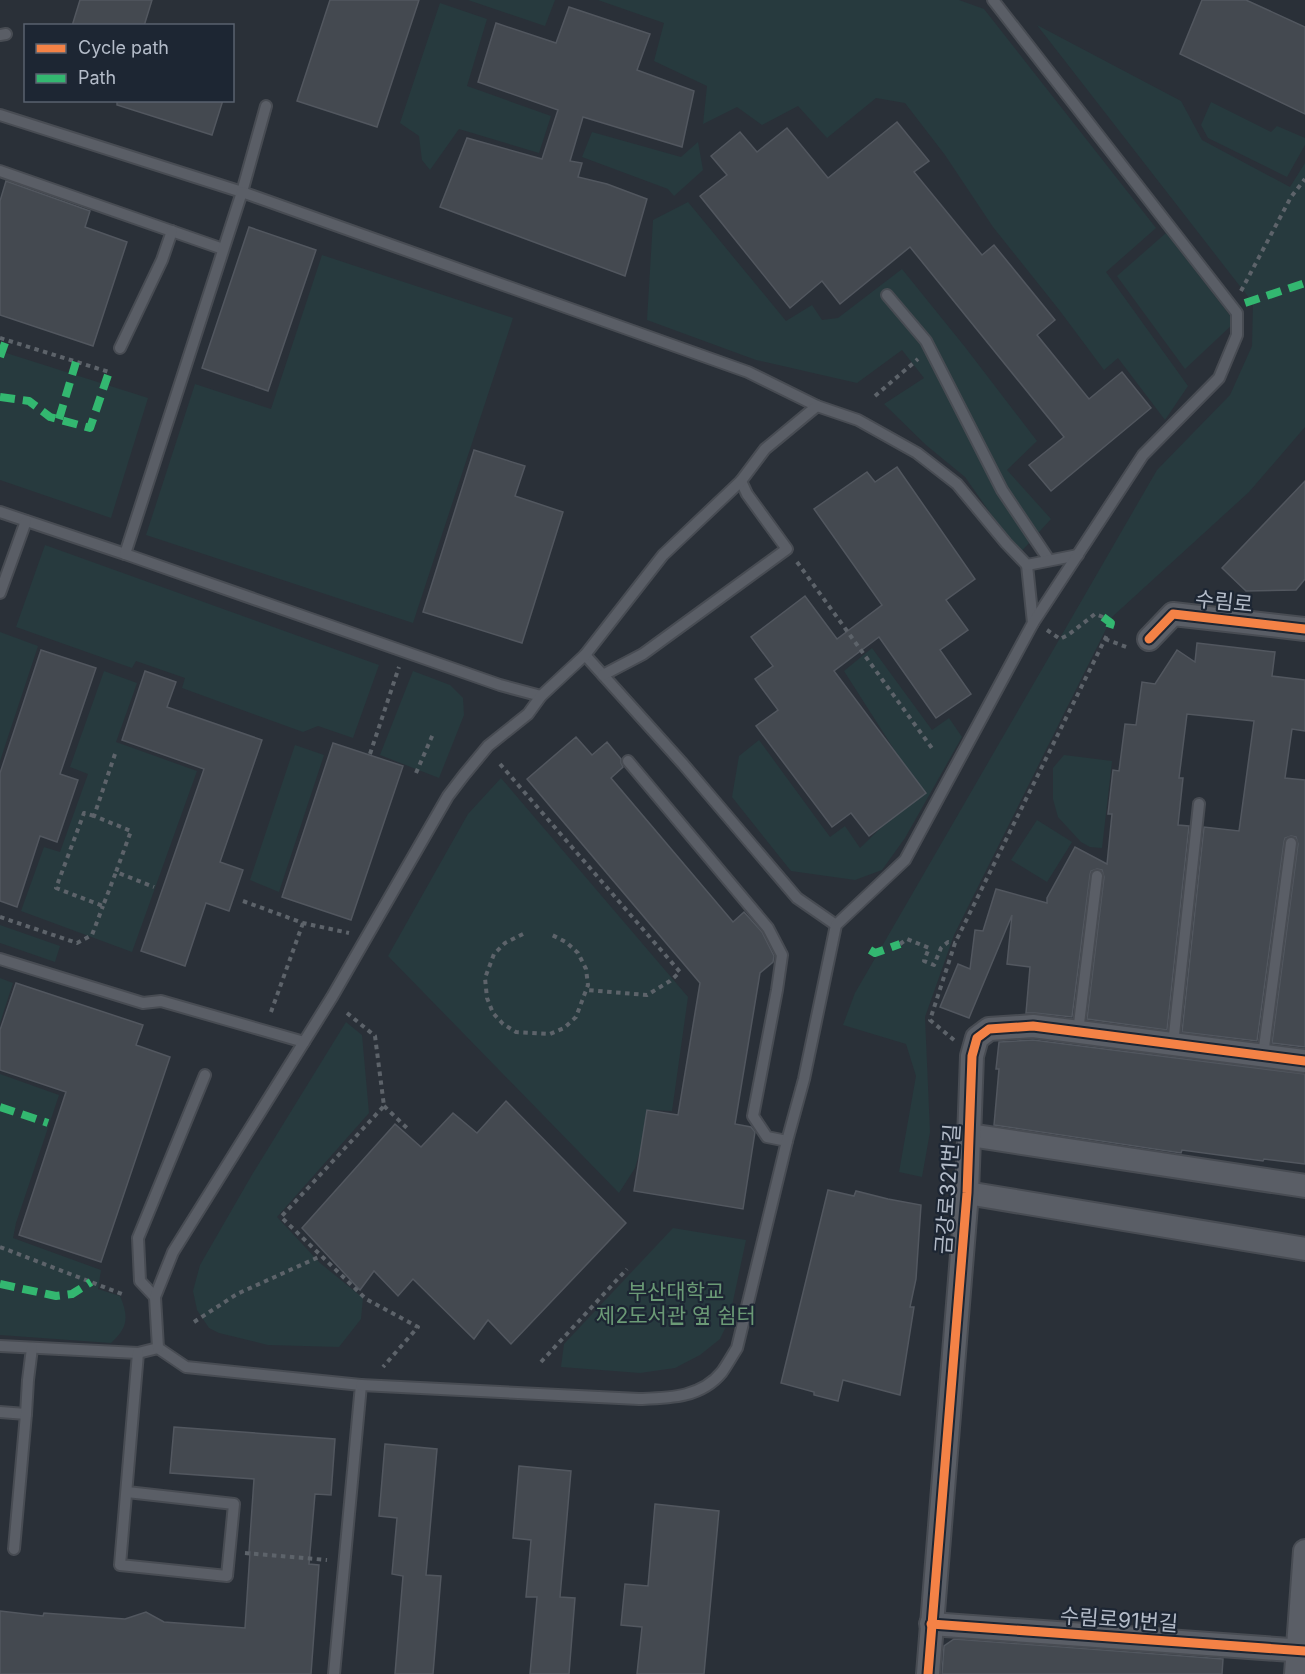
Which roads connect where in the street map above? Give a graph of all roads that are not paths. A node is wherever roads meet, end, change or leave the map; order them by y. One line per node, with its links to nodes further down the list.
1 (993, 0): 15 (lane)
2 (266, 106): 5 (lane)
3 (0, 115): 5 (lane)
4 (0, 171): 6 (lane)
5 (242, 192): 7 (lane); 10 (lane)
6 (171, 231): 7 (lane); 9 (lane)
7 (223, 249): 14 (lane)
8 (887, 295): 16 (lane)
9 (120, 348)
10 (817, 406): 11 (lane); 17 (lane)
11 (741, 481): 22 (lane); 23 (lane)
12 (0, 512): 13 (lane)
13 (26, 521): 14 (lane); 18 (lane)
14 (125, 554): 24 (lane)
15 (1078, 555): 16 (lane); 19 (lane)
16 (1049, 560): 17 (lane)
17 (1027, 565): 19 (lane)
18 (0, 593)
19 (1033, 623): 29 (lane)
20 (1305, 629): 21 (street, 수림로)
21 (1149, 639)
22 (585, 655): 23 (lane); 24 (lane)
23 (603, 675): 29 (lane)
24 (541, 696): 32 (lane)
25 (628, 761): 38 (lane)
26 (1199, 804): 33 (lane)
27 (1291, 843): 34 (lane)
28 (1097, 876): 31 (lane)
29 (837, 925): 38 (lane)
30 (0, 959): 32 (lane)
31 (1078, 1032): 33 (street, 금강로321번길); 37 (street, 금강로321번길)
32 (304, 1042): 42 (lane)
33 (1173, 1044): 34 (street, 금강로321번길)
34 (1263, 1055): 35 (street, 금강로321번길)
35 (1305, 1061)
36 (205, 1075): 42 (lane)
37 (970, 1135): 39 (street); 40 (street, 금강로321번길)
38 (787, 1141): 47 (lane)
39 (1305, 1186)
40 (967, 1193): 41 (street); 53 (street, 금강로321번길)
41 (1305, 1249)
42 (155, 1297): 45 (lane)
43 (0, 1346): 44 (lane)
44 (32, 1348): 46 (lane); 49 (lane)
45 (158, 1348): 46 (lane); 47 (lane)
46 (138, 1353): 50 (lane)
47 (361, 1385): 55 (lane)
48 (0, 1412): 49 (lane)
49 (26, 1414): 51 (lane)
50 (127, 1492): 50 (lane)
51 (14, 1549)
52 (1305, 1551): 54 (street)
53 (931, 1624): 54 (street, 수림로91번길); 56 (street, 금강로321번길)
54 (1301, 1651): 57 (street)
55 (334, 1674)
56 (928, 1674)
57 (1296, 1674)

